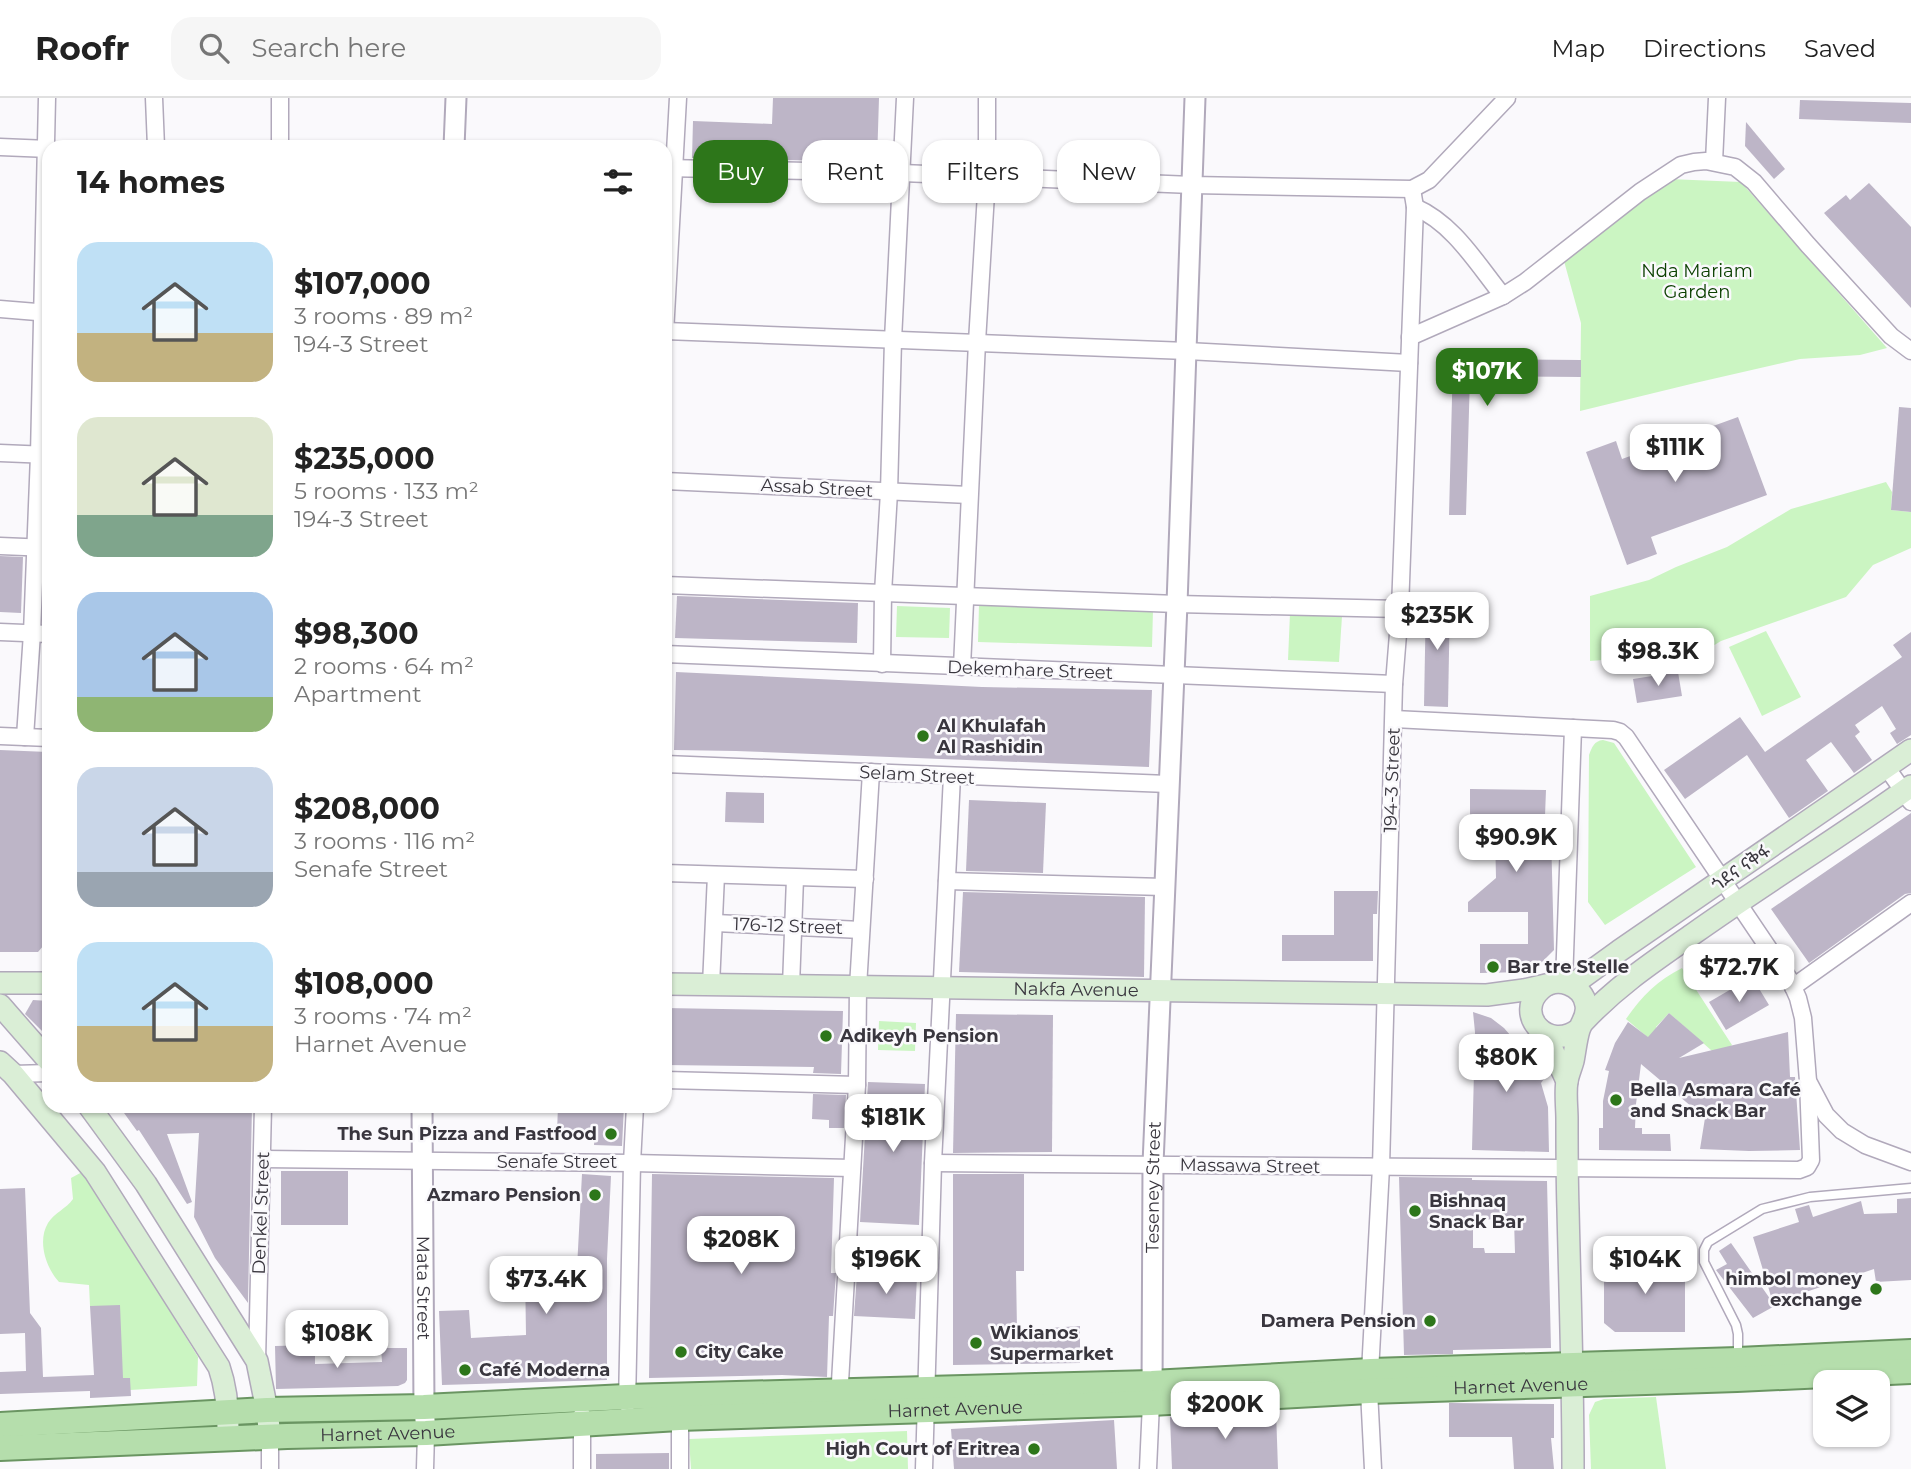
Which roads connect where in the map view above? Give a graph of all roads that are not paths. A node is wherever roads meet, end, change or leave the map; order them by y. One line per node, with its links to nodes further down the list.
1 (47, 98): 11 (street)
2 (154, 98): 12 (street)
3 (281, 98): 13 (street)
4 (456, 98): 14 (street)
5 (678, 98): 19 (street)
6 (905, 98): 15 (street)
7 (987, 98): 16 (street)
8 (1195, 98): 24 (street, Teseney Street)
9 (1507, 98): 25 (street)
10 (1717, 98): 20 (street)
11 (48, 140)
12 (156, 140)
13 (279, 140)
14 (454, 140)
15 (903, 140)
16 (987, 140)
17 (0, 147): 18 (street)
18 (42, 149)
19 (672, 150)
20 (1714, 162): 29 (street); 37 (street)
21 (672, 168): 22 (street)
22 (802, 171)
23 (1043, 179): 24 (street)
24 (1192, 185): 25 (street); 36 (street, Teseney Street)
25 (1412, 189): 28 (street, 194-3 Street)
26 (900, 203): 34 (street)
27 (985, 203): 35 (street)
28 (1415, 207): 29 (street); 33 (street, 194-3 Street)
29 (1503, 296): 33 (street)
30 (0, 309): 31 (street)
31 (42, 313)
32 (672, 332): 34 (street)
33 (1410, 337): 38 (street, 194-3 Street)
34 (893, 340): 35 (street); 42 (street)
35 (977, 342): 36 (street); 43 (street)
36 (1187, 351): 38 (street); 49 (street, Teseney Street)
37 (1911, 351)
38 (1409, 363): 50 (street, 194-3 Street)
39 (0, 453): 40 (street)
40 (42, 455)
41 (672, 481): 42 (street, Assab Street)
42 (889, 492): 43 (street, Assab Street); 47 (street)
43 (969, 495): 48 (street)
44 (0, 546): 45 (street)
45 (42, 547): 52 (street)
46 (672, 585): 47 (street)
47 (883, 593): 48 (street); 55 (street)
48 (965, 595): 49 (street); 56 (street)
49 (1177, 604): 50 (street); 57 (street, Teseney Street)
50 (1399, 608): 58 (street, 194-3 Street)
51 (0, 632): 52 (street)
52 (32, 633): 53 (street); 62 (street)
53 (42, 634)
54 (672, 654): 55 (street, Dekemhare Street)
55 (882, 664): 56 (street, Dekemhare Street)
56 (962, 667): 57 (street, Dekemhare Street)
57 (1173, 676): 58 (street, Dekemhare Street); 69 (street, Teseney Street)
58 (1394, 684): 59 (street, 194-3 Street)
59 (1394, 719): 60 (street); 93 (street, 194-3 Street)
60 (1573, 728): 76 (street); 86 (street)
61 (0, 736): 62 (street)
62 (25, 737): 63 (street)
63 (42, 738)
64 (1911, 750): 66 (main road, ጎደና ናቅፋ)
65 (672, 764): 67 (street, Selam Street)
66 (1887, 768): 70 (street); 76 (main road, ጎደና ናቅፋ)
67 (871, 772): 68 (street, Selam Street); 74 (street)
68 (952, 776): 69 (street, Selam Street); 75 (street)
69 (1168, 784): 77 (street, Teseney Street)
70 (1908, 793): 78 (main road, ጎደና ናቅፋ)
71 (672, 873): 72 (street)
72 (716, 875): 73 (street); 80 (street)
73 (795, 878): 74 (street); 81 (street)
74 (865, 879): 82 (street)
75 (947, 881): 77 (street); 91 (street)
76 (1723, 881): 78 (street); 86 (main road, ጎደና ናቅፋ)
77 (1164, 887): 92 (street, Teseney Street)
78 (1738, 902): 90 (street); 97 (main road, ጎደና ናቅፋ)
79 (1911, 902): 90 (street)
80 (715, 923): 81 (street, 176-12 Street); 87 (street)
81 (794, 926): 82 (street, 176-12 Street); 88 (street)
82 (862, 930): 89 (street)
83 (0, 983): 84 (main road)
84 (42, 983)
85 (672, 984): 87 (main road, Nakfa Avenue)
86 (1561, 984): 94 (main road, ጎደና ናቅፋ); 96 (main road); 97 (main road)
87 (712, 985): 88 (main road, Nakfa Avenue)
88 (791, 986): 89 (main road, Nakfa Avenue)
89 (858, 986): 91 (main road, Nakfa Avenue); 104 (street)
90 (1793, 987): 103 (street)
91 (942, 988): 92 (main road, Nakfa Avenue); 115 (street)
92 (1160, 991): 93 (main road, Nakfa Avenue); 116 (street, Teseney Street)
93 (1385, 995): 94 (main road, Nakfa Avenue); 117 (street, 194-3 Street)
94 (1487, 995): 96 (main road)
95 (0, 1006): 98 (main road)
96 (1536, 1025): 97 (main road); 102 (main road)
97 (1582, 1025): 102 (main road)
98 (42, 1053)
99 (6, 1068): 100 (street); 105 (main road)
100 (42, 1072)
101 (672, 1080): 104 (street)
102 (1567, 1081): 118 (main road)
103 (1808, 1081): 113 (street); 118 (street, Massawa Street)
104 (857, 1085): 119 (street)
105 (42, 1110)
106 (45, 1113): 137 (main road)
107 (94, 1113): 124 (main road)
108 (263, 1113): 111 (street, Denkel Street)
109 (422, 1113): 112 (street, Mata Street)
110 (635, 1113): 114 (street)
111 (263, 1159): 112 (street, Senafe Street); 124 (street, Denkel Street)
112 (421, 1161): 114 (street, Senafe Street); 132 (street, Mata Street)
113 (1911, 1162)
114 (632, 1163): 119 (street, Senafe Street); 134 (street)
115 (933, 1163): 116 (street, Massawa Street); 122 (street)
116 (1153, 1164): 117 (street, Massawa Street); 129 (street, Teseney Street)
117 (1381, 1167): 118 (street, Massawa Street); 128 (street, 194-3 Street)
118 (1567, 1167): 127 (main road)
119 (852, 1168): 121 (street)
120 (1911, 1188): 125 (lane)
121 (847, 1257): 122 (street); 131 (street)
122 (930, 1258): 130 (street)
123 (1911, 1352): 125 (main road, Harnet Avenue)
124 (257, 1362): 135 (main road)
125 (1738, 1369): 126 (main road, Harnet Avenue); 127 (main road, Harnet Avenue)
126 (1911, 1371)
127 (1572, 1374): 128 (main road, Harnet Avenue); 150 (main road)
128 (1370, 1381): 129 (main road, Harnet Avenue); 149 (street, 194-3 Street)
129 (1152, 1393): 130 (main road, Harnet Avenue); 148 (street)
130 (926, 1400): 131 (main road, Harnet Avenue); 147 (street)
131 (839, 1402): 133 (main road, Harnet Avenue)
132 (424, 1407): 135 (main road, Harnet Avenue); 136 (main road, Harnet Avenue); 139 (street, Mata Street)
133 (680, 1407): 134 (main road, Harnet Avenue); 146 (street)
134 (627, 1409): 136 (main road, Harnet Avenue)
135 (267, 1410): 137 (main road, Harnet Avenue); 140 (main road)
136 (582, 1411): 139 (main road, Harnet Avenue); 145 (street)
137 (229, 1413): 138 (main road, Harnet Avenue); 141 (main road)
138 (0, 1425)
139 (426, 1433): 140 (main road, Harnet Avenue); 144 (street, Mata Street)
140 (270, 1437): 141 (main road, Harnet Avenue); 143 (street)
141 (229, 1438): 142 (main road, Harnet Avenue)
142 (0, 1448)
143 (270, 1469)
144 (425, 1469)
145 (582, 1469)
146 (680, 1469)
147 (924, 1469)
148 (1148, 1469)
149 (1373, 1469)
150 (1573, 1469)

